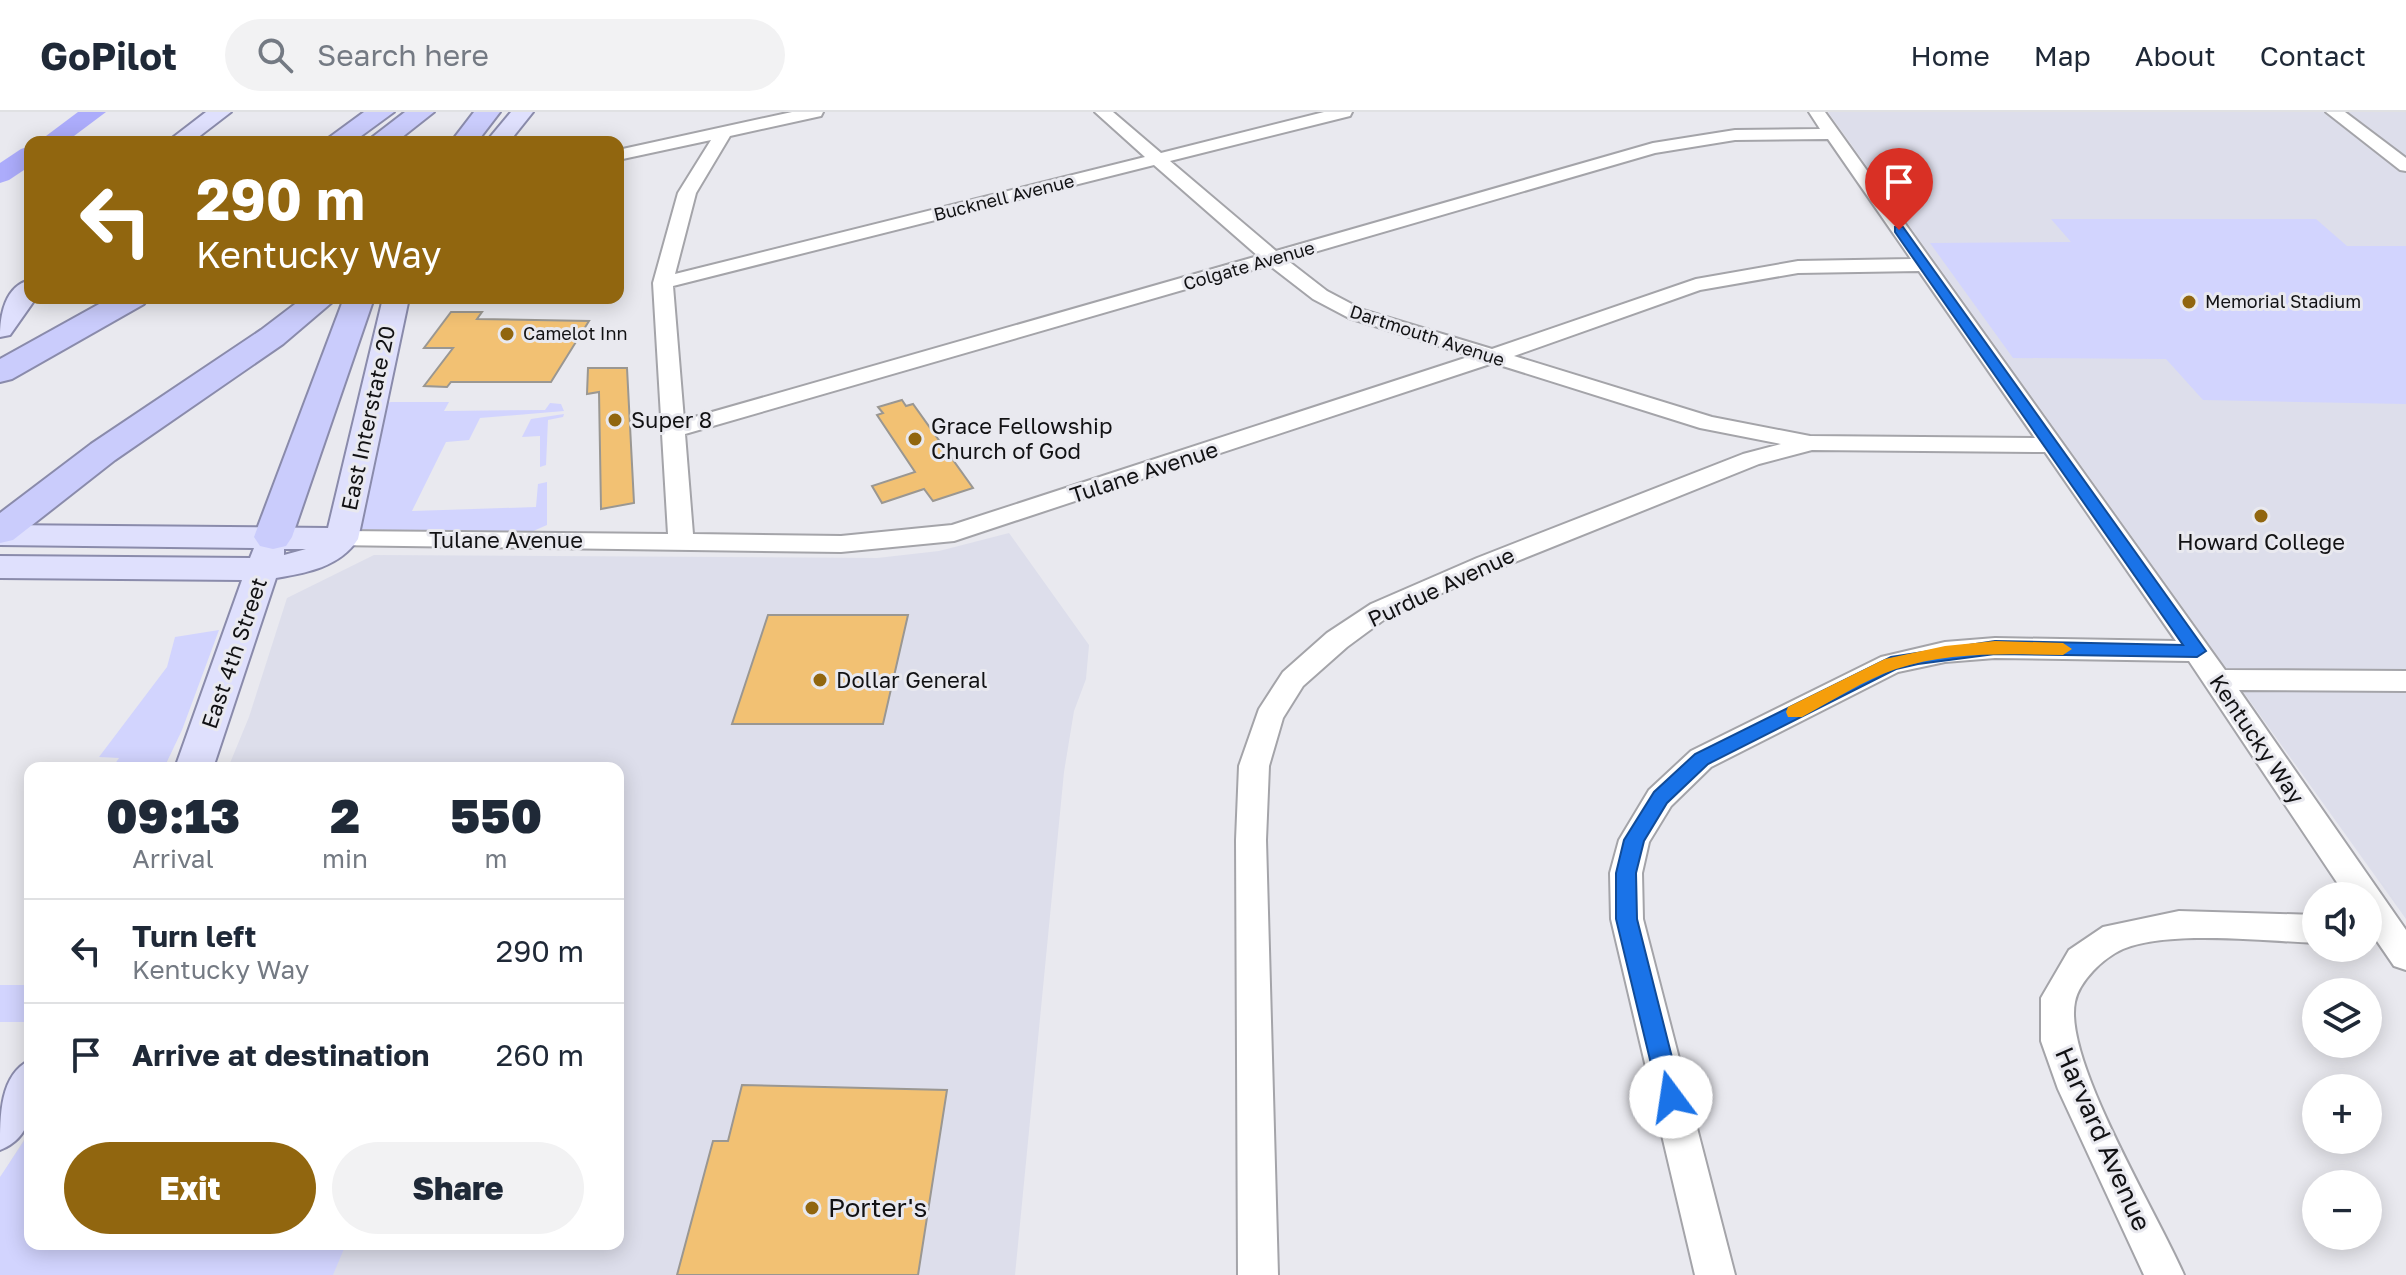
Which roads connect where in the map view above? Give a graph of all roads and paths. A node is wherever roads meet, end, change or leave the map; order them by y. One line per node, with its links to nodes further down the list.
1 (220, 112): 13 (main road)
2 (381, 112): 14 (highway)
3 (421, 112): 15 (highway)
4 (487, 112): 16 (highway)
5 (522, 112): 17 (main road)
6 (815, 112): 11 (street)
7 (1103, 112): 19 (street, Dartmouth Avenue)
8 (1344, 112): 19 (street, Bucknell Avenue)
9 (1817, 112): 12 (street, Kentucky Way)
10 (2334, 112): 20 (street)
11 (724, 132): 18 (street); 23 (street)
12 (1832, 134): 21 (street, Colgate Avenue); 22 (street, Kentucky Way)
13 (186, 136)
14 (345, 136)
15 (387, 136)
16 (469, 136)
17 (502, 136)
18 (624, 154)
19 (1158, 160): 21 (street, Dartmouth Avenue); 23 (street, Bucknell Avenue)
20 (2406, 166)
21 (1274, 259): 32 (street, Dartmouth Avenue); 34 (street, Colgate Avenue)
22 (1924, 265): 32 (street, Tulane Avenue); 36 (street, Kentucky Way)
23 (663, 283): 34 (street)
24 (24, 296): 30 (main road)
25 (68, 304): 31 (highway)
26 (123, 304): 33 (highway)
27 (314, 304): 37 (highway)
28 (357, 304): 40 (highway)
29 (395, 304): 38 (main road, East Interstate 20)
30 (0, 329)
31 (0, 341)
32 (1490, 357): 35 (street, Dartmouth Avenue); 39 (street, Tulane Avenue)
33 (0, 372)
34 (671, 431): 39 (street)
35 (1811, 443): 36 (street, Purdue Avenue); 50 (street, Purdue Avenue)
36 (2052, 445): 42 (street, Kentucky Way)
37 (0, 533): 40 (main road)
38 (342, 539): 39 (street, Tulane Avenue); 40 (main road)
39 (681, 541)
40 (268, 553): 41 (main road); 45 (main road, East 4th Street)
41 (0, 567)
42 (2197, 651): 43 (street, Kentucky Way); 51 (street)
43 (2217, 680): 44 (street); 46 (street, Kentucky Way)
44 (2406, 681)
45 (196, 762)
46 (2354, 882)
47 (2302, 929): 52 (street, Harvard Avenue)
48 (24, 1090): 49 (main road)
49 (0, 1128)
50 (1258, 1275)
51 (1715, 1275)
52 (2164, 1275)

